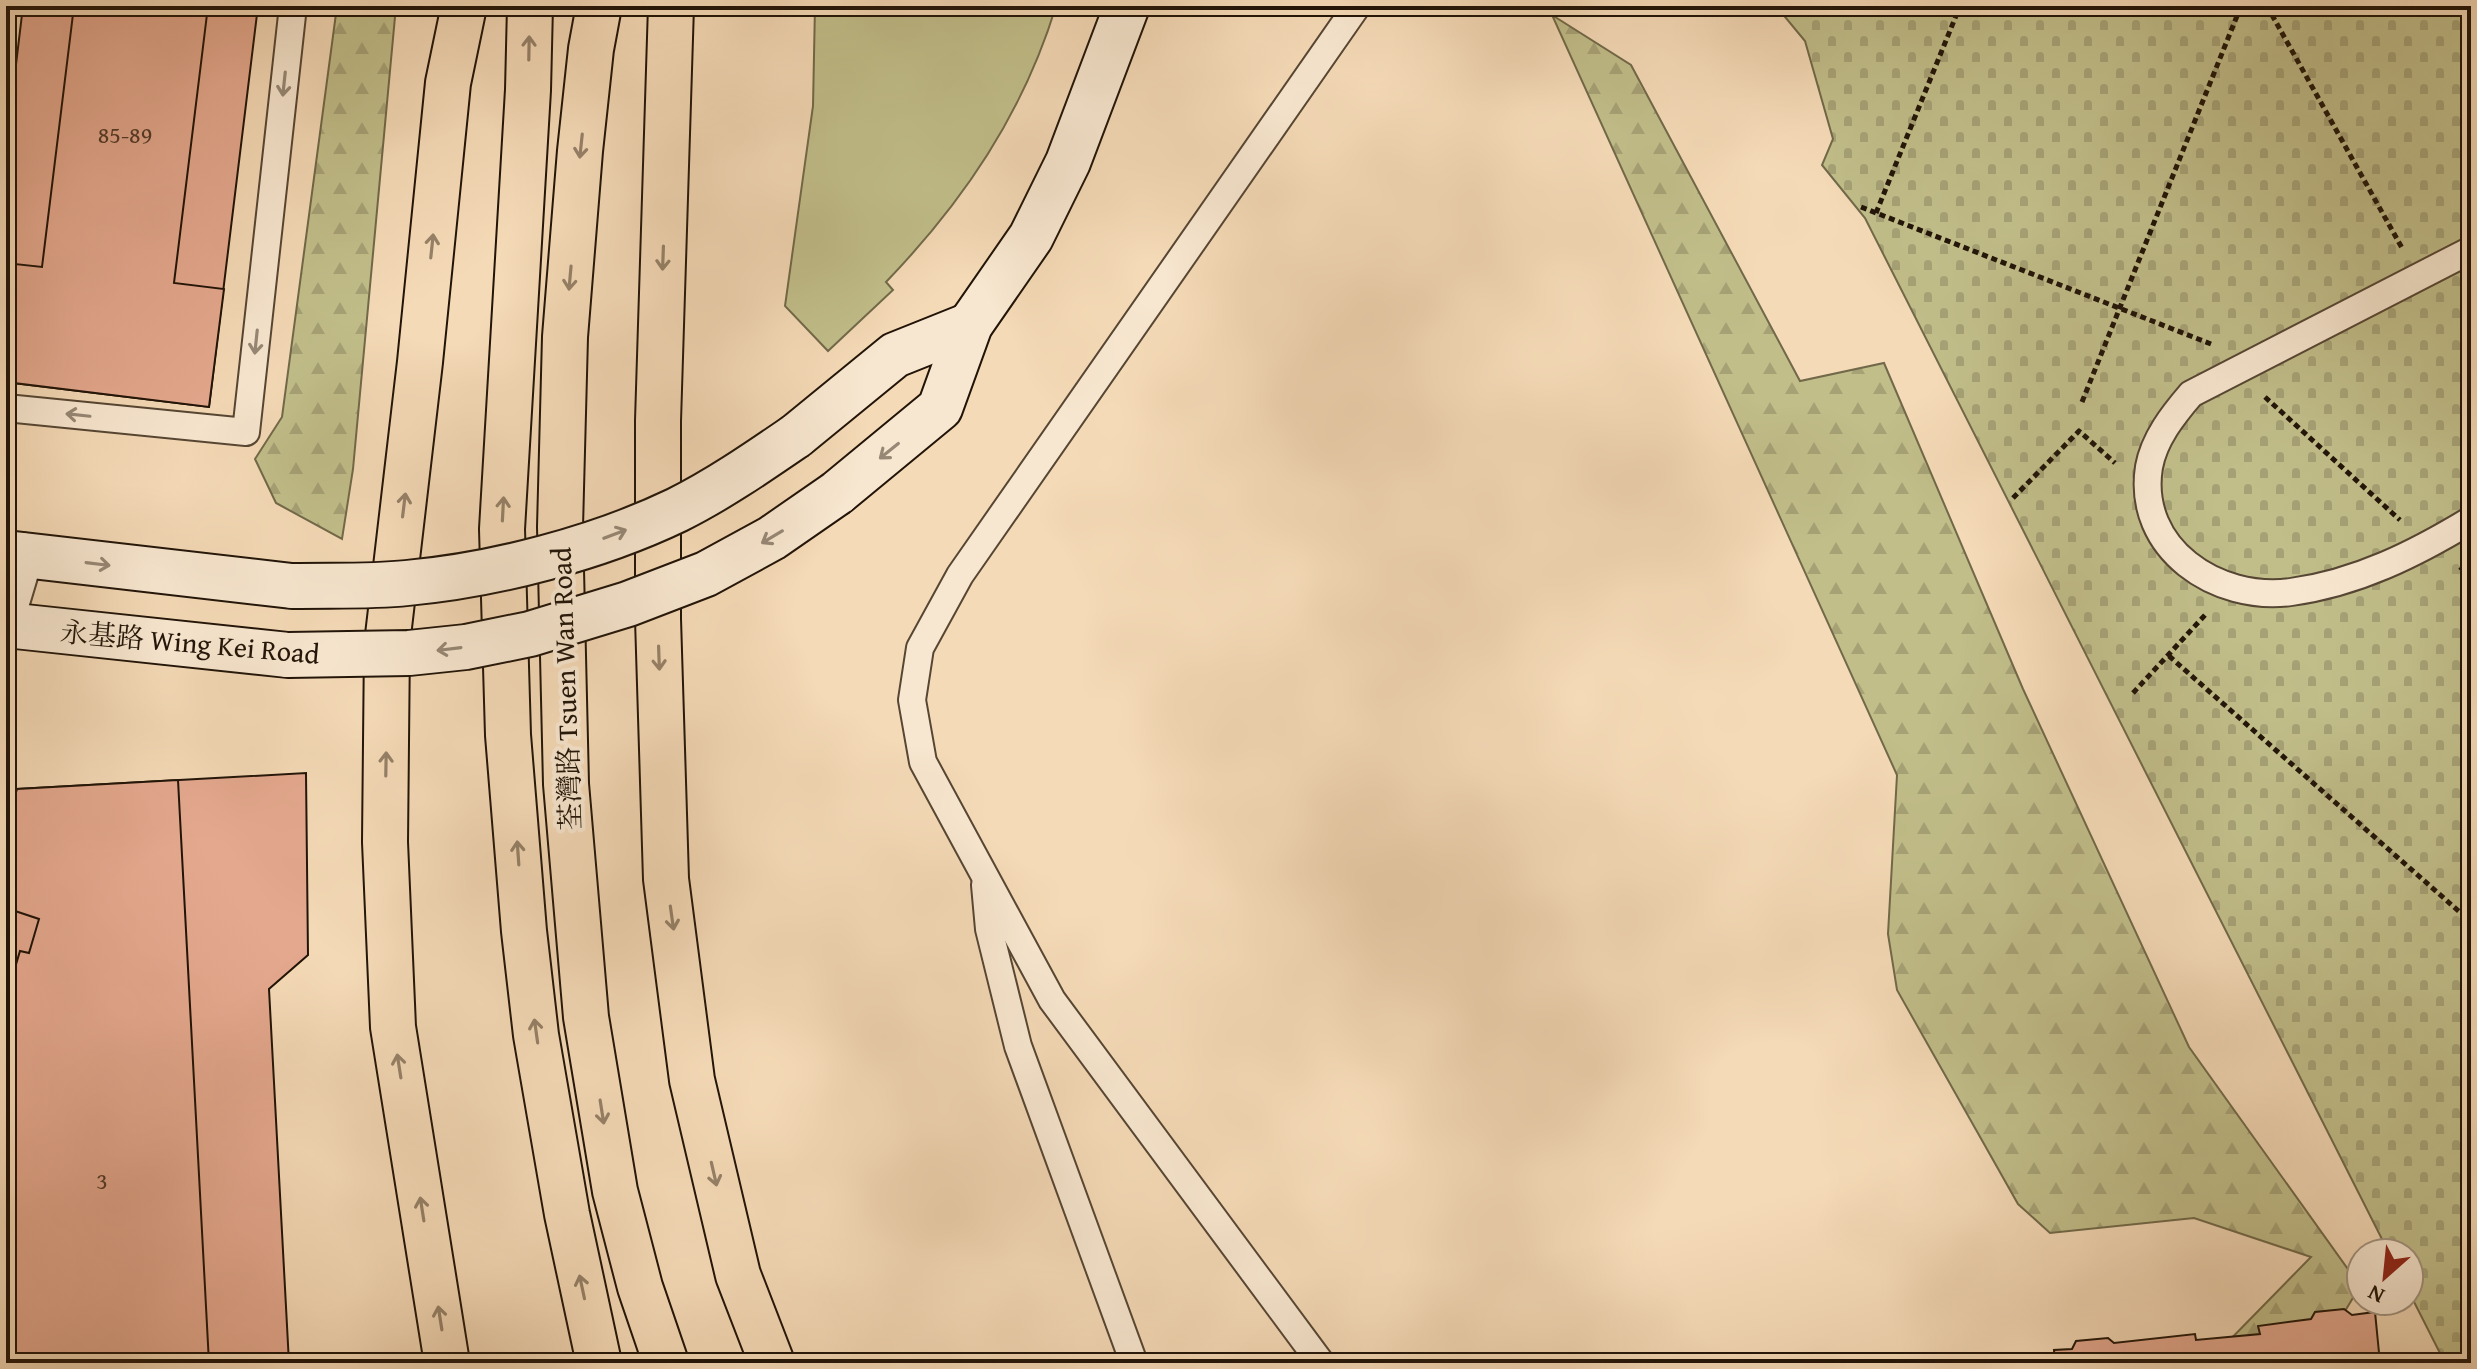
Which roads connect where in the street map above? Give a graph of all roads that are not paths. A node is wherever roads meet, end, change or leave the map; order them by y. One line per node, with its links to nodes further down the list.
1 (293, 6): 10 (lane, one-way to 10)
2 (464, 6): 16 (highway, one-way to 2)
3 (530, 6): 17 (highway, 荃灣路 Tsuen Wan Road, one-way to 3)
4 (599, 6): 18 (highway, 荃灣路 Tsuen Wan Road, one-way to 18)
5 (671, 6): 19 (highway, one-way to 19)
6 (1127, 6): 9 (street, 永基路 Wing Kei Road)
7 (1357, 6): 15 (lane)
8 (2471, 250): 11 (lane)
9 (970, 325): 12 (street, one-way to 9, bridge); 14 (street, 永基路 Wing Kei Road, one-way to 14, bridge)
10 (6, 408)
11 (2471, 520)
12 (13, 554): 13 (street)
13 (6, 605)
14 (6, 625)
15 (984, 874): 20 (lane); 21 (lane)
16 (447, 1363)
17 (599, 1363)
18 (666, 1363)
19 (772, 1363)
20 (1134, 1363)
21 (1321, 1363)

